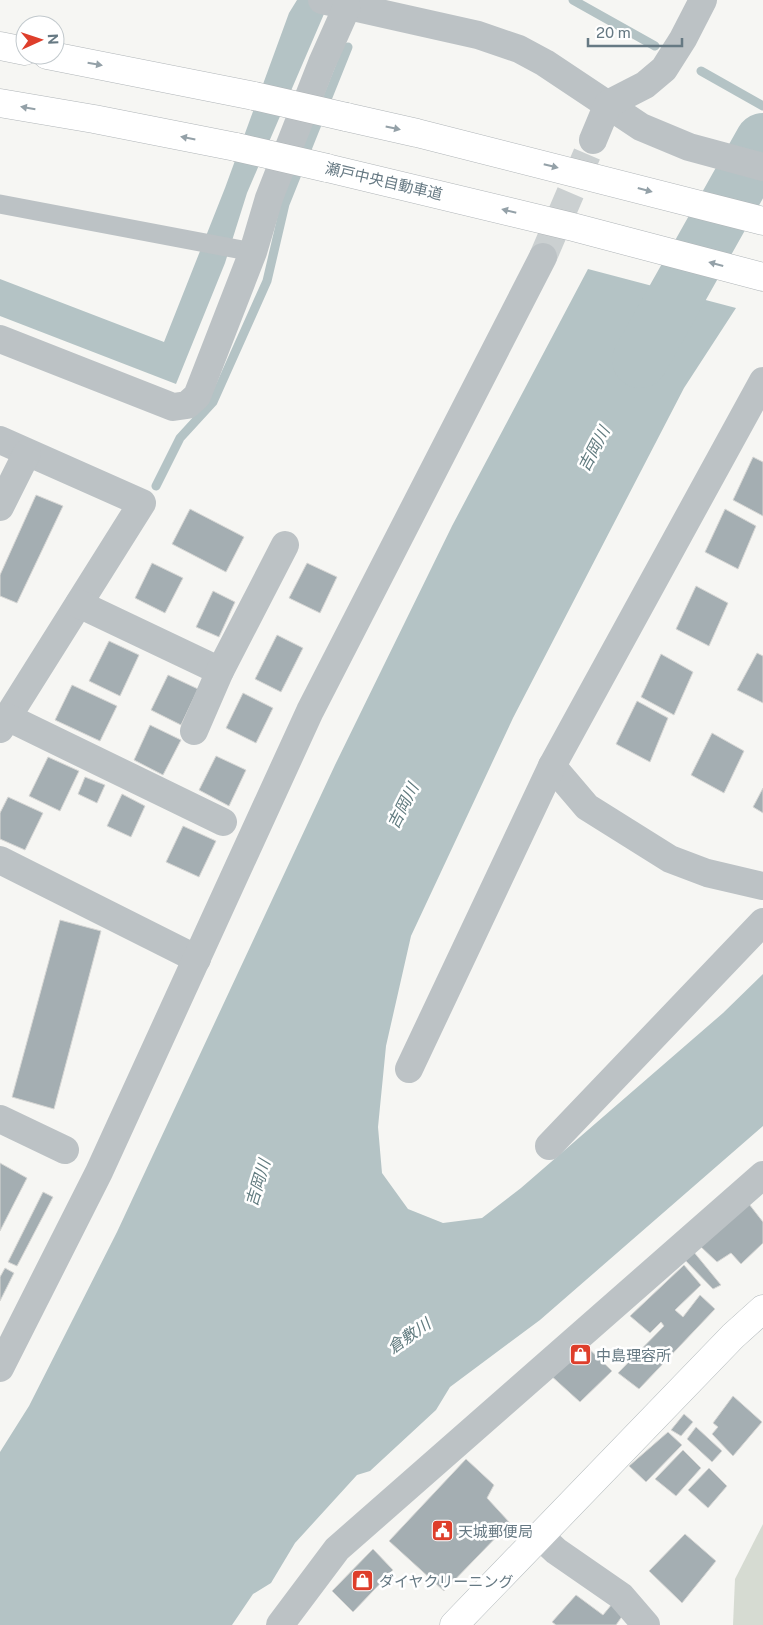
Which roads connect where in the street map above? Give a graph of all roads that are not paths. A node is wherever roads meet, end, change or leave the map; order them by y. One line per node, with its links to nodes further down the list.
1 (702, 0): 7 (street)
2 (334, 3): 7 (street); 12 (street)
3 (0, 46): 4 (main road)
4 (15, 49)
5 (65, 59): 11 (main road, one-way to 11, bridge)
6 (0, 103): 14 (main road, 瀬戸中央自動車道, one-way to 6, bridge)
7 (608, 104): 8 (street); 9 (street)
8 (592, 140)
9 (763, 167)
10 (0, 204): 12 (lane)
11 (763, 221)
12 (243, 250): 15 (street)
13 (542, 257): 30 (street)
14 (763, 277)
15 (0, 339)
16 (763, 381): 25 (street)
17 (0, 440): 18 (street)
18 (27, 453): 19 (street); 21 (street)
19 (0, 507)
20 (284, 545): 22 (street)
21 (79, 604): 22 (street); 23 (street)
22 (220, 670): 24 (street)
23 (4, 723): 26 (street)
24 (194, 731)
25 (552, 766): 28 (street); 31 (street)
26 (223, 822)
27 (0, 860): 30 (street)
28 (763, 886)
29 (763, 922): 33 (street)
30 (197, 959): 37 (street)
31 (409, 1069)
32 (0, 1119): 34 (street)
33 (548, 1146)
34 (64, 1150)
35 (763, 1175): 39 (street)
36 (763, 1308): 38 (main road)
37 (0, 1368)
38 (540, 1536): 40 (main road); 41 (street)
39 (280, 1625)
40 (454, 1625)
41 (646, 1625)

